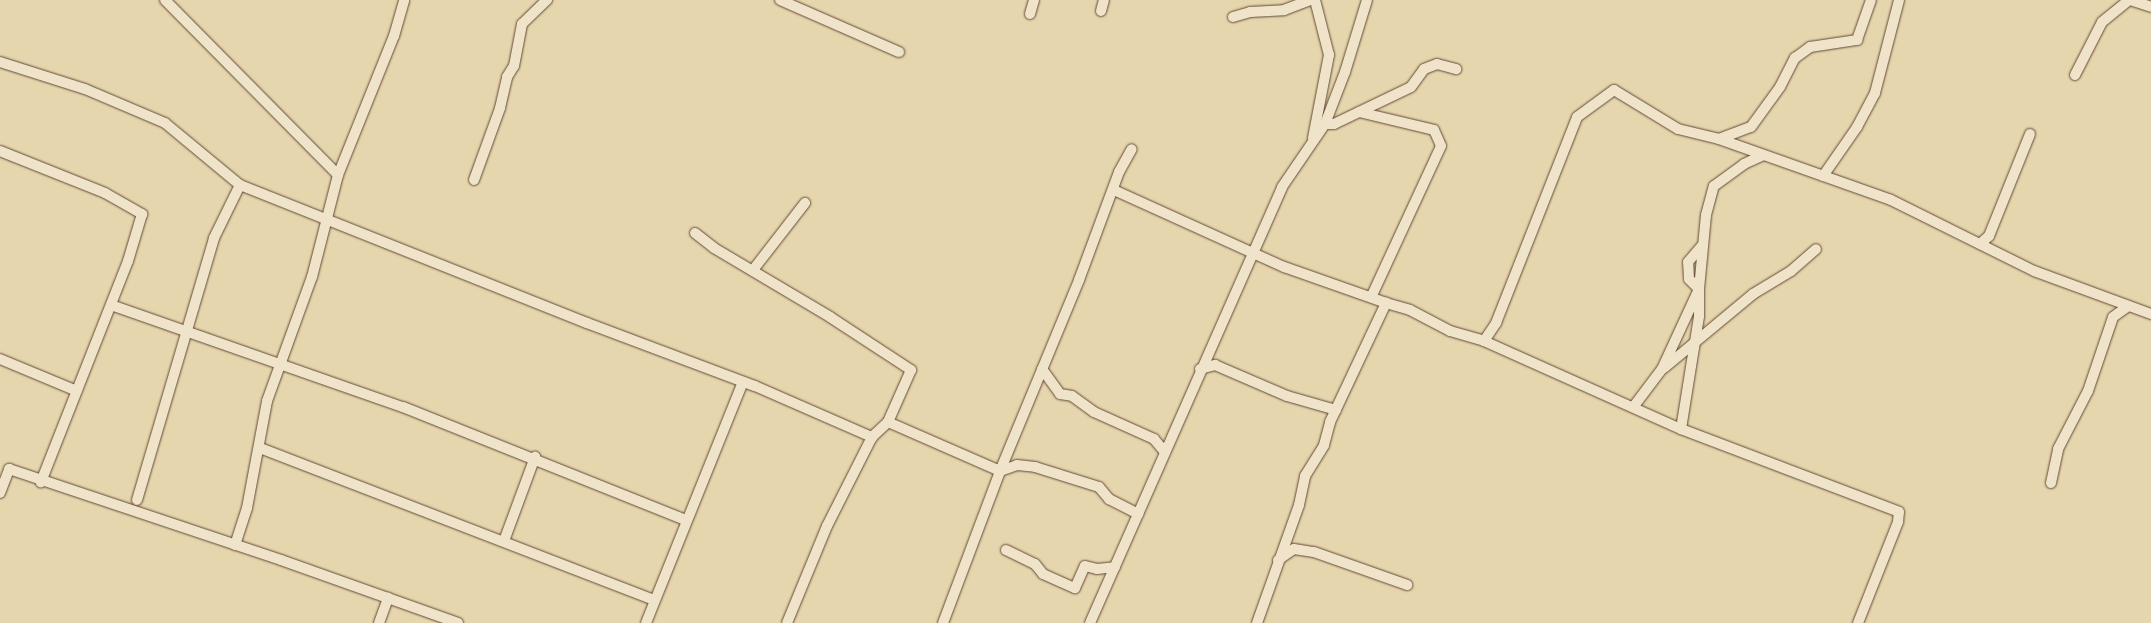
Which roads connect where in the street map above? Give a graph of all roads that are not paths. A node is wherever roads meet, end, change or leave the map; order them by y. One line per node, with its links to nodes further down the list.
1 (165, 0): 29 (street)
2 (404, 0): 29 (street)
3 (547, 0): 31 (street)
4 (780, 0): 17 (street)
5 (1034, 0): 15 (street)
6 (1104, 0): 14 (street)
7 (1310, 0): 16 (street)
8 (1315, 0): 25 (street)
9 (1367, 0): 22 (street)
10 (1871, 0): 24 (street)
11 (1899, 0): 30 (street)
12 (2130, 0): 13 (street); 20 (street)
13 (2151, 7)
14 (1101, 11)
15 (1030, 14)
16 (1233, 18)
17 (900, 52)
18 (0, 62): 32 (street)
19 (1456, 69): 21 (street)
20 (2075, 75)
21 (1359, 112): 22 (street); 42 (street)
22 (1325, 124): 25 (street)
23 (2030, 134): 37 (street)
24 (1719, 139): 28 (street); 48 (street)
25 (1312, 142): 39 (street)
26 (1132, 149): 33 (street)
27 (0, 151): 44 (street)
28 (1763, 155): 30 (street); 41 (street)
29 (338, 175): 35 (street)
30 (1823, 176): 37 (street)
31 (474, 180)
32 (240, 186): 35 (street); 47 (street)
33 (1114, 190): 39 (street); 52 (street)
34 (805, 203): 40 (street)
35 (327, 220): 51 (street); 55 (street)
36 (695, 232): 40 (street)
37 (1980, 244): 45 (street)
38 (1816, 249): 49 (street)
39 (1254, 253): 42 (street); 53 (street)
40 (753, 270): 59 (street)
41 (1699, 289): 49 (street); 54 (street)
42 (1372, 295): 43 (street)
43 (1386, 303): 48 (street); 58 (street)
44 (111, 305): 47 (street); 56 (street)
45 (2128, 306): 46 (street); 68 (street)
46 (2151, 314)
47 (186, 331): 51 (street); 70 (street)
48 (1484, 341): 57 (street)
49 (1697, 341): 54 (street); 60 (street)
50 (0, 359): 56 (street)
51 (281, 362): 62 (street); 64 (street)
52 (1042, 369): 63 (street); 66 (street)
53 (1200, 369): 58 (street); 63 (street)
54 (1662, 369): 57 (street)
55 (743, 382): 61 (street); 72 (street)
56 (77, 391): 67 (street)
57 (1634, 406): 60 (street)
58 (1336, 410): 76 (street)
59 (888, 422): 61 (street); 66 (street)
60 (1681, 429): 88 (street)
61 (872, 437): 84 (street)
62 (260, 448): 73 (street); 74 (street)
63 (1165, 452): 71 (street)
64 (535, 457): 72 (street); 73 (street)
65 (4, 467): 67 (street); 69 (street)
66 (1000, 470): 71 (street); 85 (street)
67 (41, 482): 74 (street)
68 (2051, 483)
69 (0, 492)
70 (137, 500)
71 (1138, 514): 77 (street)
72 (686, 520): 80 (street)
73 (504, 542): 80 (street)
74 (235, 544): 79 (street)
75 (1006, 550): 77 (street)
76 (1278, 560): 78 (street); 87 (street)
77 (1116, 568): 86 (street)
78 (1407, 585)
79 (388, 598): 81 (street); 82 (street)
80 (654, 600): 83 (street)
81 (378, 623)
82 (458, 623)
83 (646, 623)
84 (787, 623)
85 (943, 623)
86 (1090, 623)
87 (1257, 623)
88 (1858, 623)

